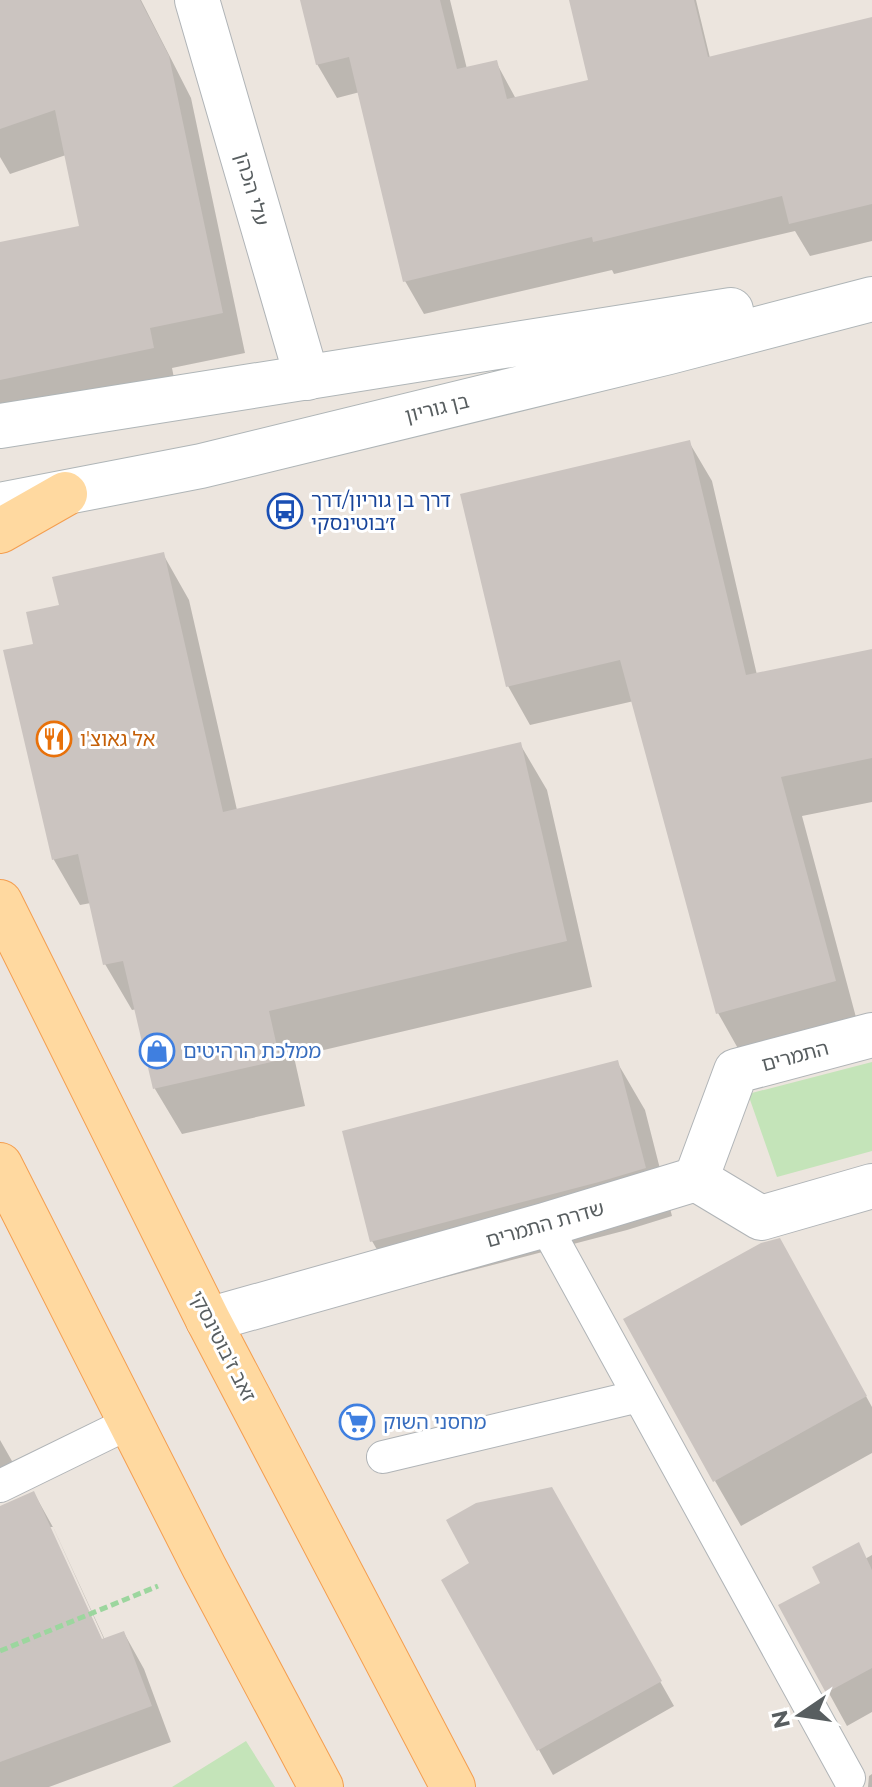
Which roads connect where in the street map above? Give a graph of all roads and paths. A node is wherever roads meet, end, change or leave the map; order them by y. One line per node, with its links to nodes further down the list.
1 (197, 0): 4 (main road, עלי הכהן)
2 (872, 288): 4 (main road)
3 (872, 299): 6 (main road, בן גוריון)
4 (307, 378): 5 (main road)
5 (0, 426)
6 (65, 494): 7 (main road, בן גוריון); 8 (main road)
7 (0, 505)
8 (0, 531)
9 (0, 902): 15 (main road, זאב ז'בוטינסקי)
10 (872, 1035): 11 (main road, התמרים)
11 (696, 1179): 13 (main road); 14 (main road, שדרת התמרים)
12 (4, 1184): 17 (main road)
13 (872, 1186)
14 (545, 1225): 15 (main road, שדרת התמרים); 16 (lane)
15 (208, 1320): 25 (main road, זאב ז'בוטינסקי)
16 (639, 1396): 18 (lane); 23 (lane)
17 (126, 1413): 19 (lane); 20 (lane); 21 (main road)
18 (383, 1457)
19 (0, 1462)
20 (0, 1486)
21 (204, 1567): 22 (path); 24 (main road)
22 (0, 1651)
23 (849, 1778)
24 (321, 1787)
25 (453, 1787)

